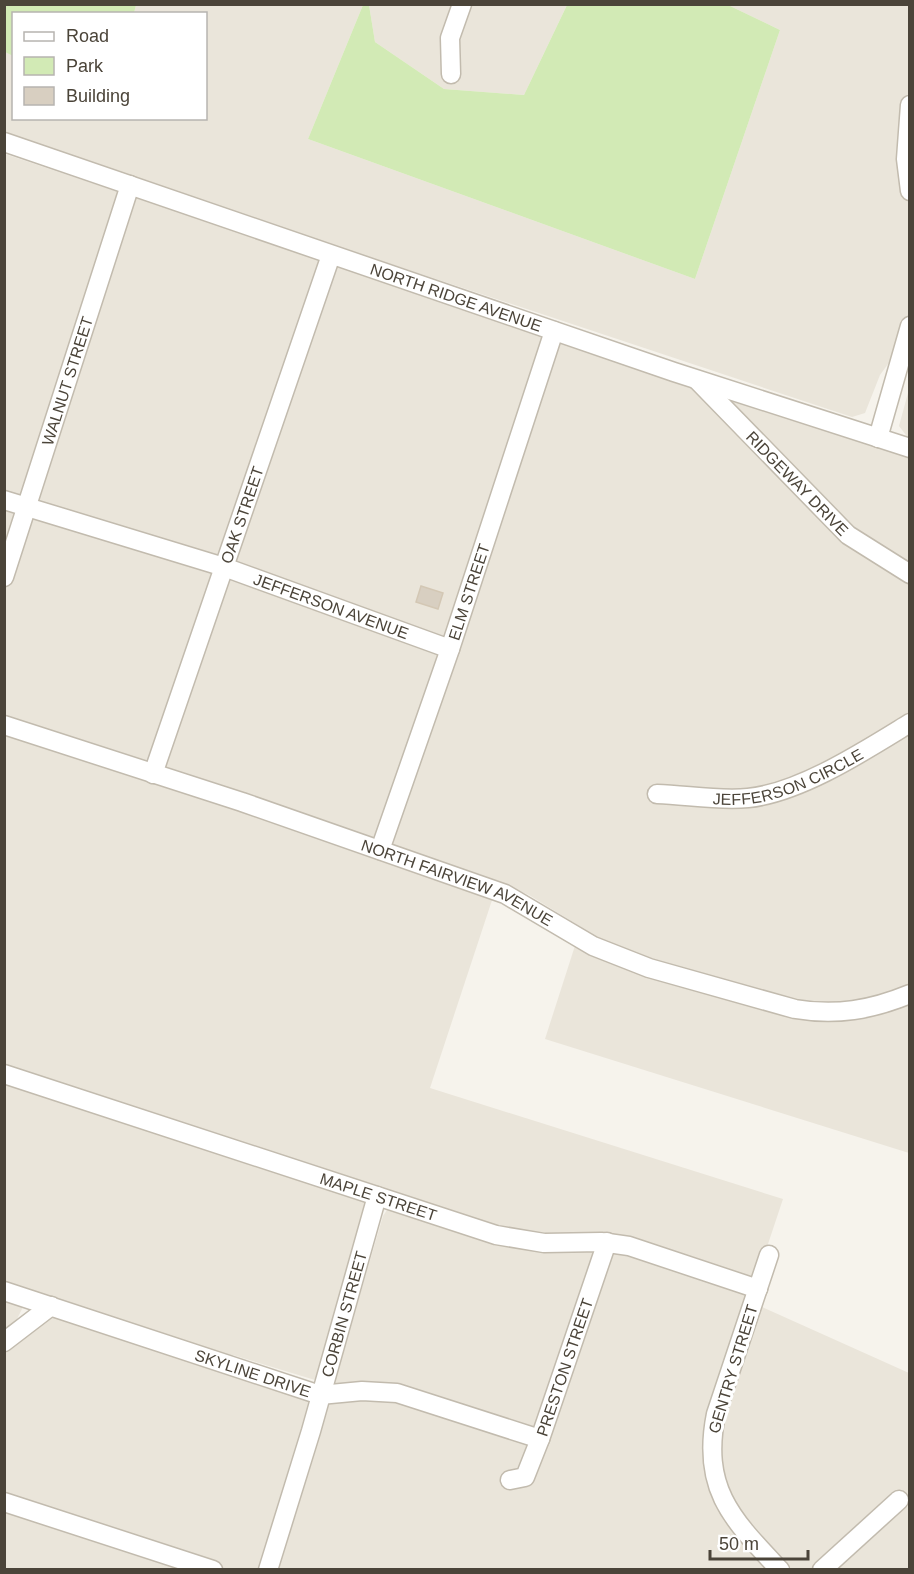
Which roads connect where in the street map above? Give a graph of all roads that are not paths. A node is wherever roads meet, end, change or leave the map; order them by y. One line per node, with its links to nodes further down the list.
1 (462, 4): 2 (street)
2 (451, 74)
3 (909, 105): 6 (street)
4 (4, 142): 5 (street, NORTH RIDGE AVENUE)
5 (130, 185): 7 (street, NORTH RIDGE AVENUE); 14 (street, WALNUT STREET)
6 (909, 191)
7 (331, 255): 9 (street, NORTH RIDGE AVENUE); 15 (street, OAK STREET)
8 (909, 326): 11 (street)
9 (554, 331): 10 (street, NORTH RIDGE AVENUE); 18 (street, ELM STREET)
10 (695, 378): 11 (street, NORTH RIDGE AVENUE); 16 (street, RIDGEWAY DRIVE)
11 (878, 438): 12 (street, NORTH RIDGE AVENUE)
12 (909, 448)
13 (4, 500): 14 (street, JEFFERSON AVENUE)
14 (27, 507): 15 (street, JEFFERSON AVENUE); 17 (street, WALNUT STREET)
15 (224, 567): 18 (street, JEFFERSON AVENUE); 21 (street, OAK STREET)
16 (909, 574)
17 (4, 577)
18 (450, 649): 23 (street, ELM STREET)
19 (909, 723): 22 (street, JEFFERSON CIRCLE)
20 (4, 725): 21 (street, NORTH FAIRVIEW AVENUE)
21 (153, 774): 23 (street, NORTH FAIRVIEW AVENUE)
22 (657, 794)
23 (380, 850): 24 (street, NORTH FAIRVIEW AVENUE)
24 (909, 994)
25 (4, 1074): 26 (street, MAPLE STREET)
26 (377, 1196): 27 (street, MAPLE STREET); 33 (street, CORBIN STREET)
27 (607, 1242): 29 (street, MAPLE STREET); 34 (street, PRESTON STREET)
28 (769, 1255): 29 (street, GENTRY STREET)
29 (758, 1288): 40 (street, GENTRY STREET)
30 (4, 1291): 31 (street, SKYLINE DRIVE)
31 (51, 1306): 32 (street); 33 (street, SKYLINE DRIVE)
32 (4, 1342)
33 (320, 1395): 34 (street, SKYLINE DRIVE); 39 (street, CORBIN STREET)
34 (540, 1439): 35 (street, PRESTON STREET)
35 (510, 1480)
36 (899, 1500): 41 (street)
37 (4, 1502): 38 (street)
38 (213, 1569)
39 (268, 1569)
40 (780, 1569)
41 (822, 1569)

